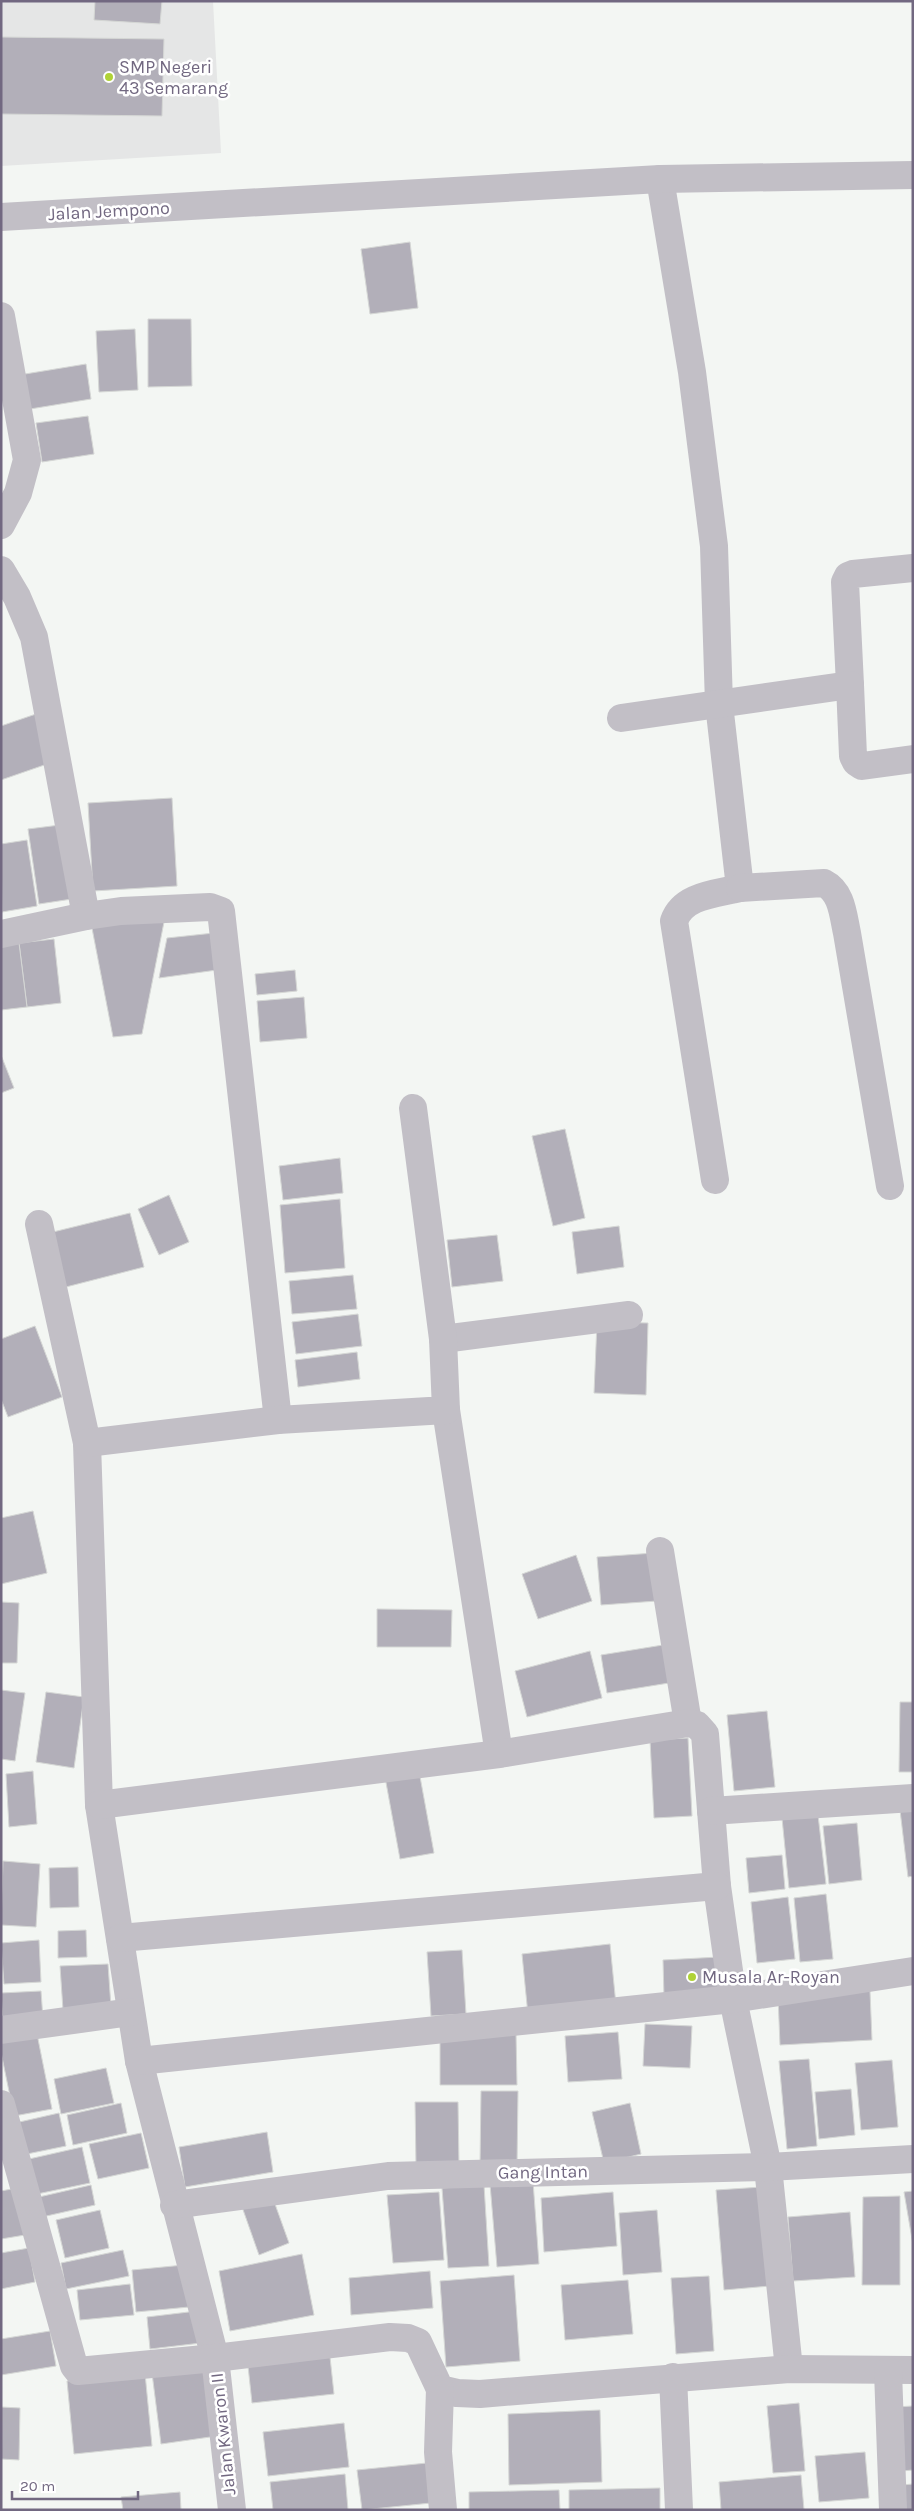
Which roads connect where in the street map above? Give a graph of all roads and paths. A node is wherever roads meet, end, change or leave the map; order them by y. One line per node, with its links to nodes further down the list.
1 (913, 175): 2 (street, Jalan Jempono)
2 (660, 179): 3 (street, Jalan Jempono); 9 (street)
3 (1, 217)
4 (1, 316): 5 (street)
5 (1, 525)
6 (913, 568): 8 (street)
7 (1, 570): 13 (street)
8 (850, 685): 9 (street); 11 (street)
9 (719, 704): 10 (street); 12 (street)
10 (621, 718)
11 (913, 758)
12 (740, 888): 16 (street); 17 (street)
13 (86, 916): 14 (street); 22 (street)
14 (1, 934)
15 (413, 1108): 20 (street)
16 (715, 1180)
17 (890, 1186)
18 (38, 1224): 23 (street, Jalan Kwaron II)
19 (629, 1315): 20 (street)
20 (443, 1338): 21 (street)
21 (446, 1410): 22 (street); 26 (street)
22 (278, 1420): 23 (street)
23 (87, 1443): 28 (street, Jalan Kwaron II)
24 (660, 1551): 25 (street)
25 (688, 1723): 26 (street); 29 (street)
26 (498, 1754): 28 (street)
27 (913, 1798): 29 (street)
28 (100, 1805): 31 (street, Jalan Kwaron II)
29 (711, 1811): 30 (street)
30 (717, 1886): 31 (street); 33 (street)
31 (120, 1938): 34 (street, Jalan Kwaron II)
32 (913, 1971): 33 (street)
33 (733, 1999): 36 (street); 39 (street)
34 (131, 2012): 35 (street); 36 (street, Jalan Kwaron II)
35 (1, 2030)
36 (139, 2060): 40 (street, Jalan Kwaron II)
37 (1, 2104): 41 (street)
38 (913, 2159): 39 (street, Gang Intan)
39 (768, 2167): 40 (street, Gang Intan); 42 (street)
40 (174, 2205): 41 (street, Jalan Kwaron II)
41 (215, 2358): 45 (street); 46 (street, Jalan Kwaron II)
42 (789, 2369): 43 (street); 44 (street)
43 (900, 2370): 49 (street)
44 (673, 2377): 45 (street); 48 (street)
45 (440, 2389): 47 (street)
46 (232, 2510)
47 (443, 2510)
48 (679, 2510)
49 (893, 2510)

